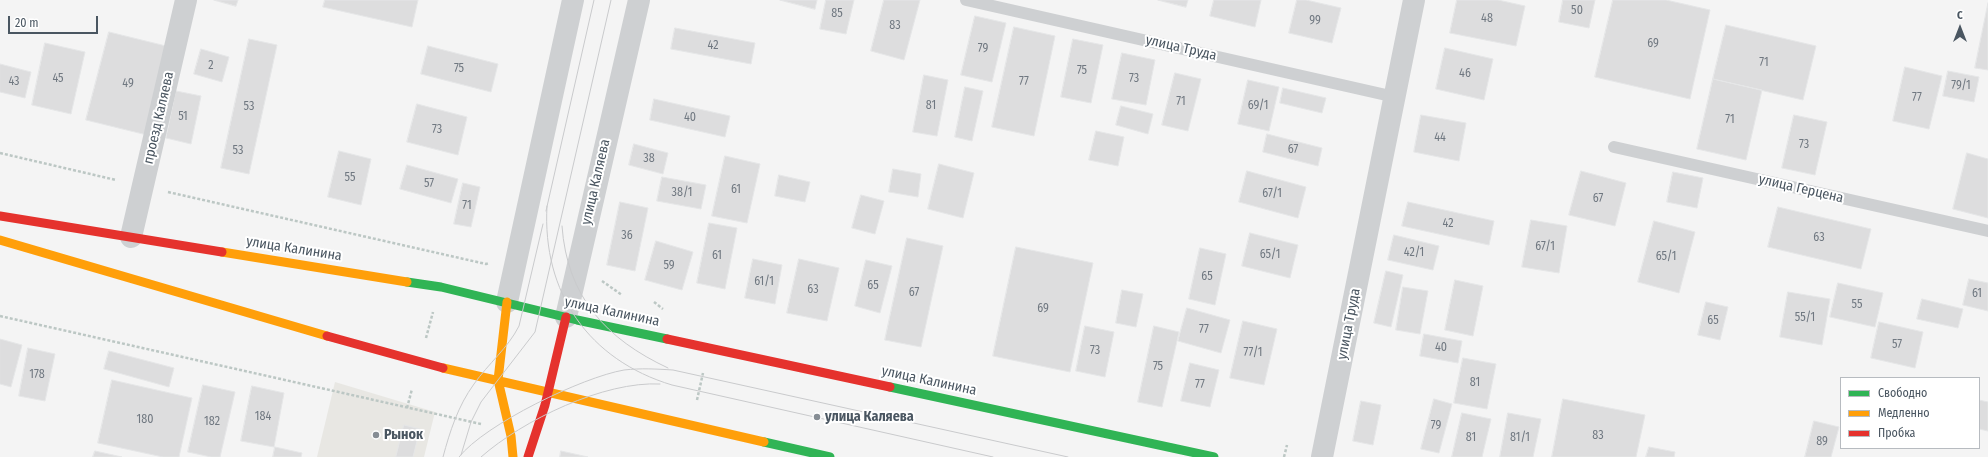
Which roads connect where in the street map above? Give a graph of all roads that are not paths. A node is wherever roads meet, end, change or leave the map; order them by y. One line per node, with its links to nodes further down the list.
1 (186, 0): 10 (street, проезд Каляева)
2 (573, 0): 12 (street)
3 (639, 0): 13 (street, улица Каляева)
4 (966, 0): 6 (lane, улица Труда)
5 (1414, 0): 6 (street, улица Труда)
6 (1395, 97): 20 (street, улица Труда)
7 (1614, 147): 9 (lane, улица Герцена)
8 (0, 216): 10 (main road, улица Калинина)
9 (1988, 232)
10 (131, 237): 12 (main road, улица Калинина)
11 (0, 240): 14 (main road)
12 (507, 302): 13 (main road, улица Калинина); 14 (main road)
13 (566, 317): 15 (main road, улица Каляева); 19 (main road, улица Калинина)
14 (498, 380): 15 (main road); 16 (main road)
15 (548, 393): 17 (main road, улица Каляева); 18 (main road)
16 (513, 457)
17 (528, 457)
18 (830, 457)
19 (1214, 457)
20 (1322, 457)

